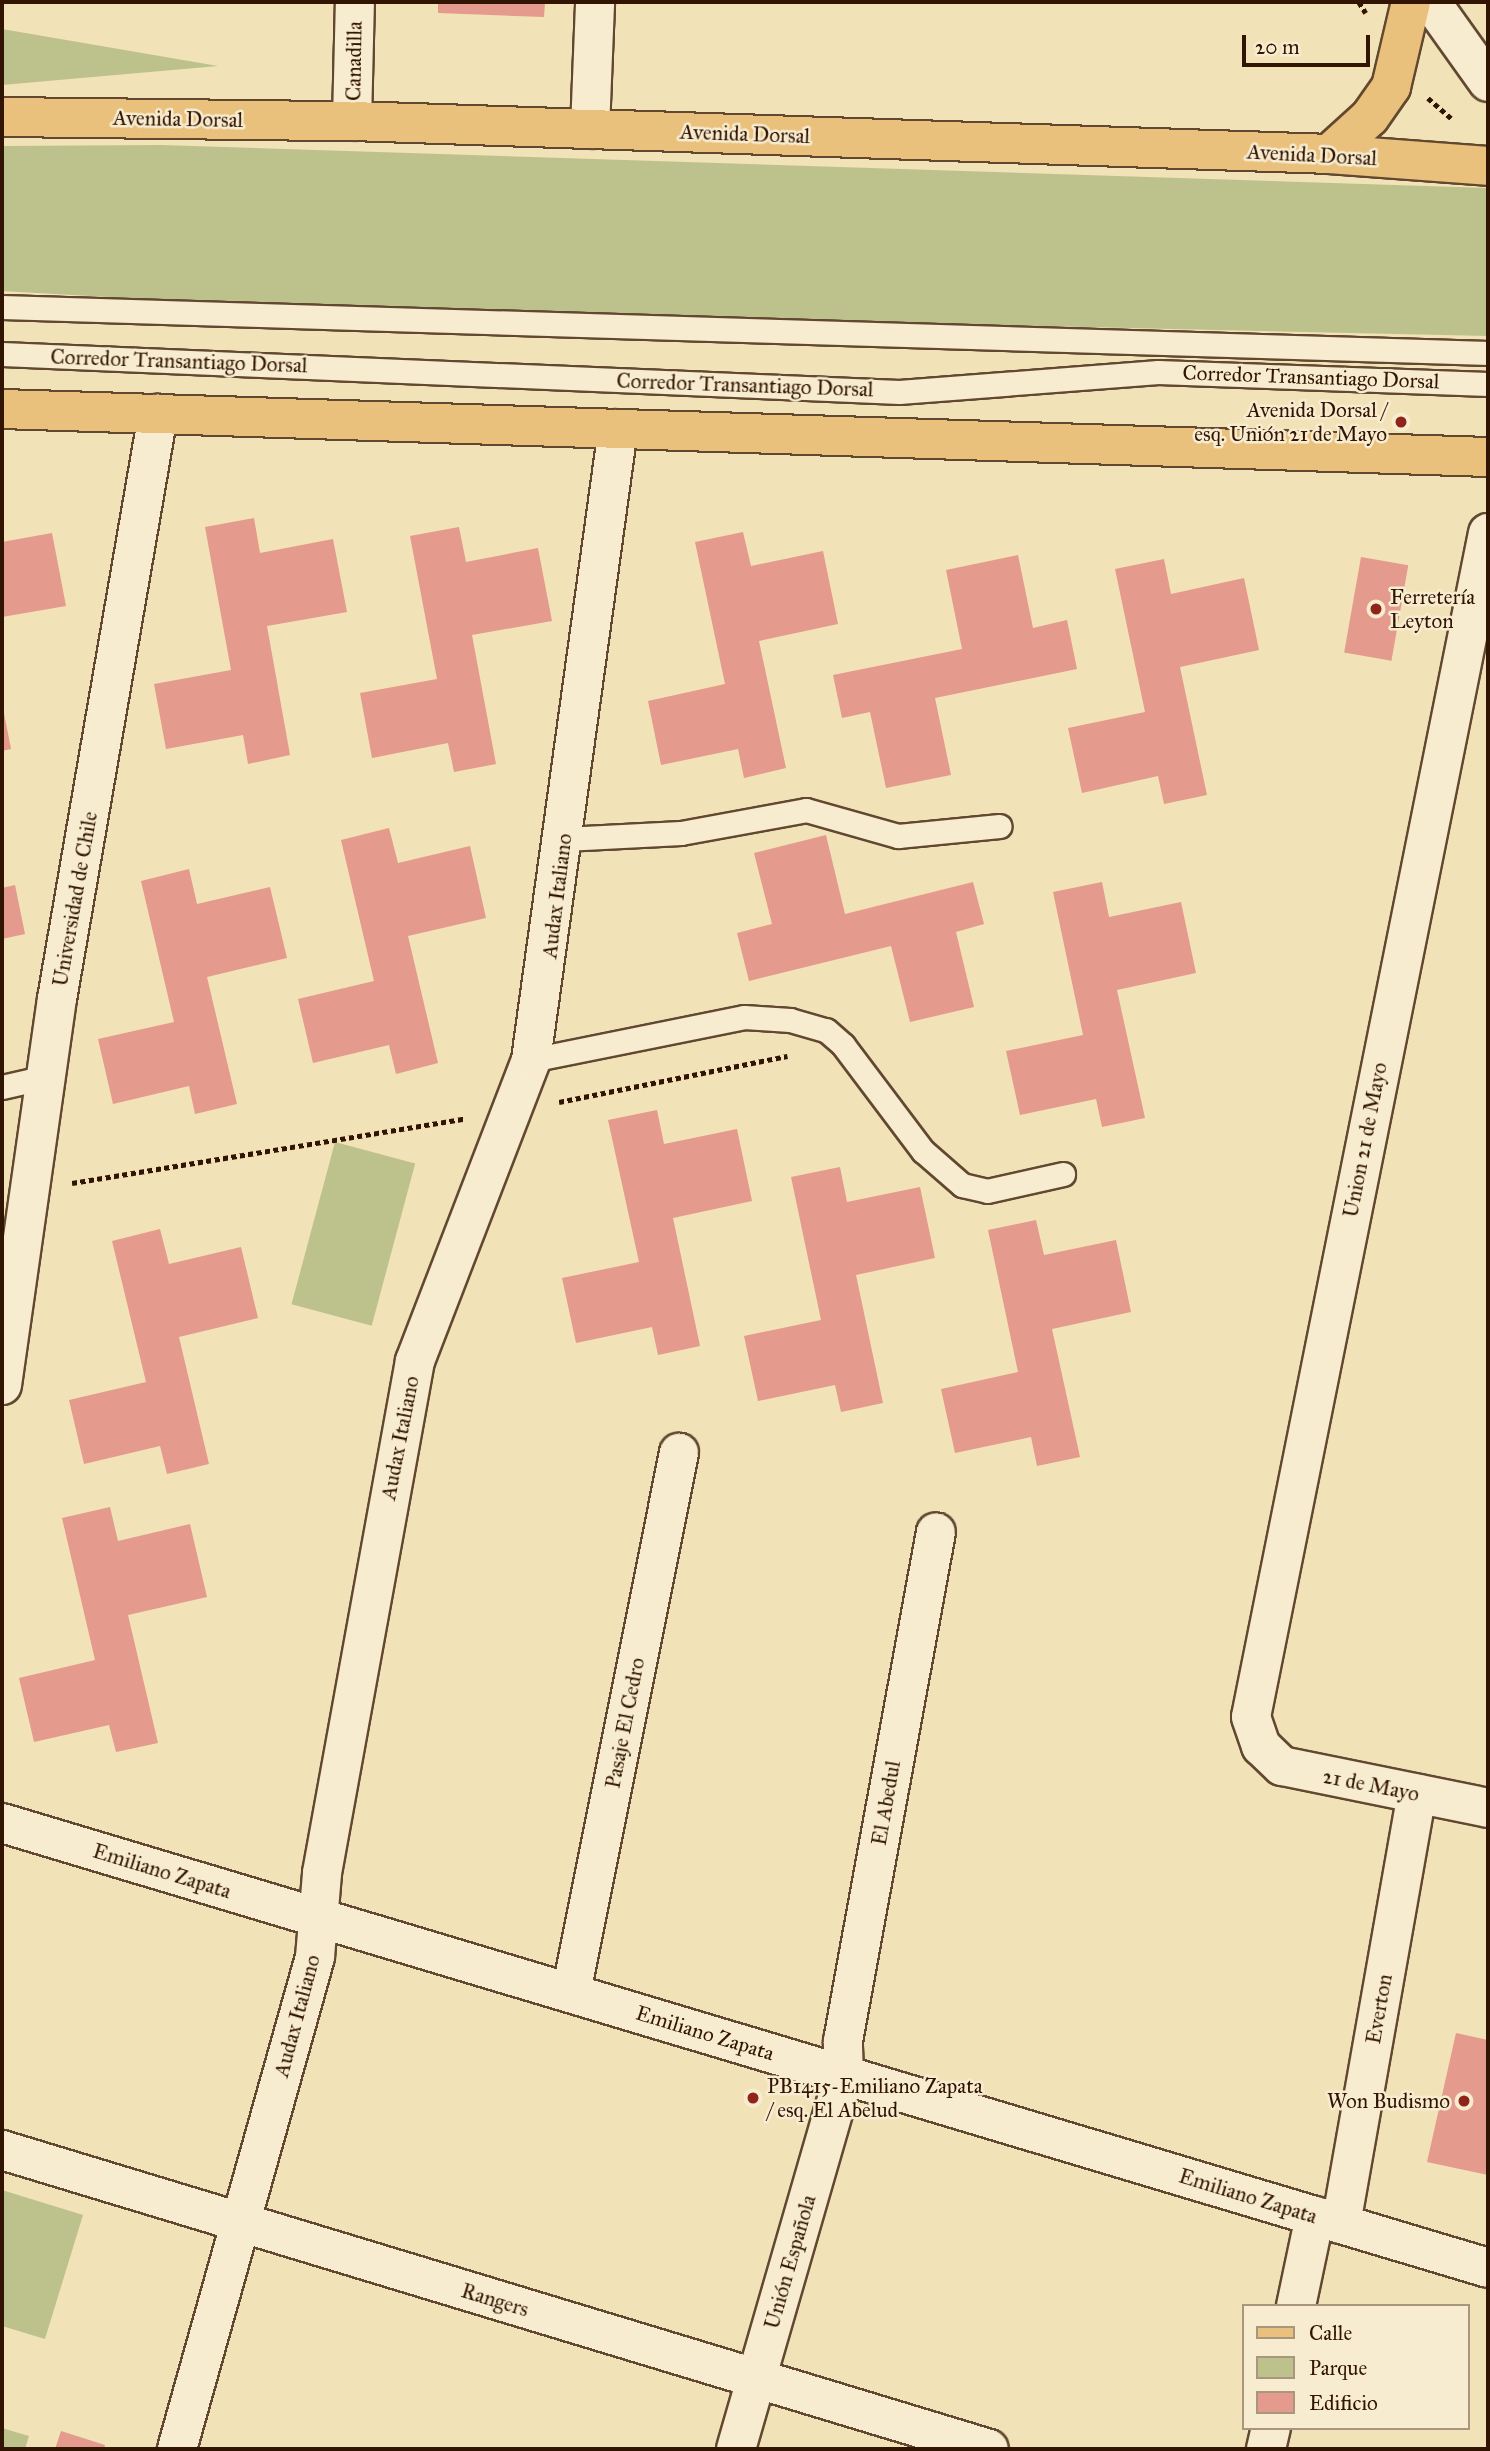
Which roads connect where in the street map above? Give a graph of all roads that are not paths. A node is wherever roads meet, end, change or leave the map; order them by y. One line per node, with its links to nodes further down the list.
1 (355, 2): 7 (street, Canadilla)
2 (596, 2): 8 (street)
3 (1412, 2): 9 (main road)
4 (1431, 2): 5 (street)
5 (1488, 82)
6 (2, 117): 7 (main road, Avenida Dorsal)
7 (352, 121): 8 (main road, Avenida Dorsal)
8 (590, 129): 9 (main road, Avenida Dorsal)
9 (1329, 154): 10 (main road, Avenida Dorsal)
10 (1488, 166)
11 (2, 307): 13 (lane, Corredor Transantiago Dorsal)
12 (2, 354): 14 (lane, Corredor Transantiago Dorsal)
13 (1488, 354)
14 (1488, 384)
15 (2, 409): 16 (main road)
16 (158, 414): 17 (main road); 23 (street, Universidad de Chile)
17 (618, 429): 18 (main road); 21 (street, Audax Italiano)
18 (1488, 457)
19 (1488, 533): 29 (street, Union 21 de Mayo)
20 (1000, 826): 21 (lane)
21 (564, 839): 22 (street, Audax Italiano)
22 (531, 1060): 25 (lane); 33 (street, Audax Italiano)
23 (46, 1077): 24 (lane); 26 (street, Universidad de Chile)
24 (2, 1087)
25 (1063, 1174)
26 (2, 1385)
27 (679, 1453): 34 (street, Pasaje El Cedro)
28 (936, 1532): 35 (street, El Abedul)
29 (1261, 1746): 30 (street, 21 de Mayo)
30 (1417, 1794): 31 (street, 21 de Mayo); 37 (street, Everton)
31 (1488, 1808)
32 (2, 1823): 33 (street, Emiliano Zapata)
33 (317, 1917): 34 (street, Emiliano Zapata); 38 (street, Audax Italiano)
34 (571, 1993): 35 (street, Emiliano Zapata)
35 (844, 2075): 37 (street, Emiliano Zapata); 41 (street, Unión Española)
36 (2, 2150): 38 (street, Rangers)
37 (1328, 2220): 39 (street, Emiliano Zapata); 40 (street, Everton)
38 (241, 2222): 41 (street, Rangers); 43 (street, Audax Italiano)
39 (1488, 2268)
40 (1297, 2304)
41 (756, 2379): 44 (street, Unión Española); 45 (street, Rangers)
42 (1270, 2430): 46 (street)
43 (177, 2449)
44 (736, 2449)
45 (989, 2449)
46 (1266, 2449)

